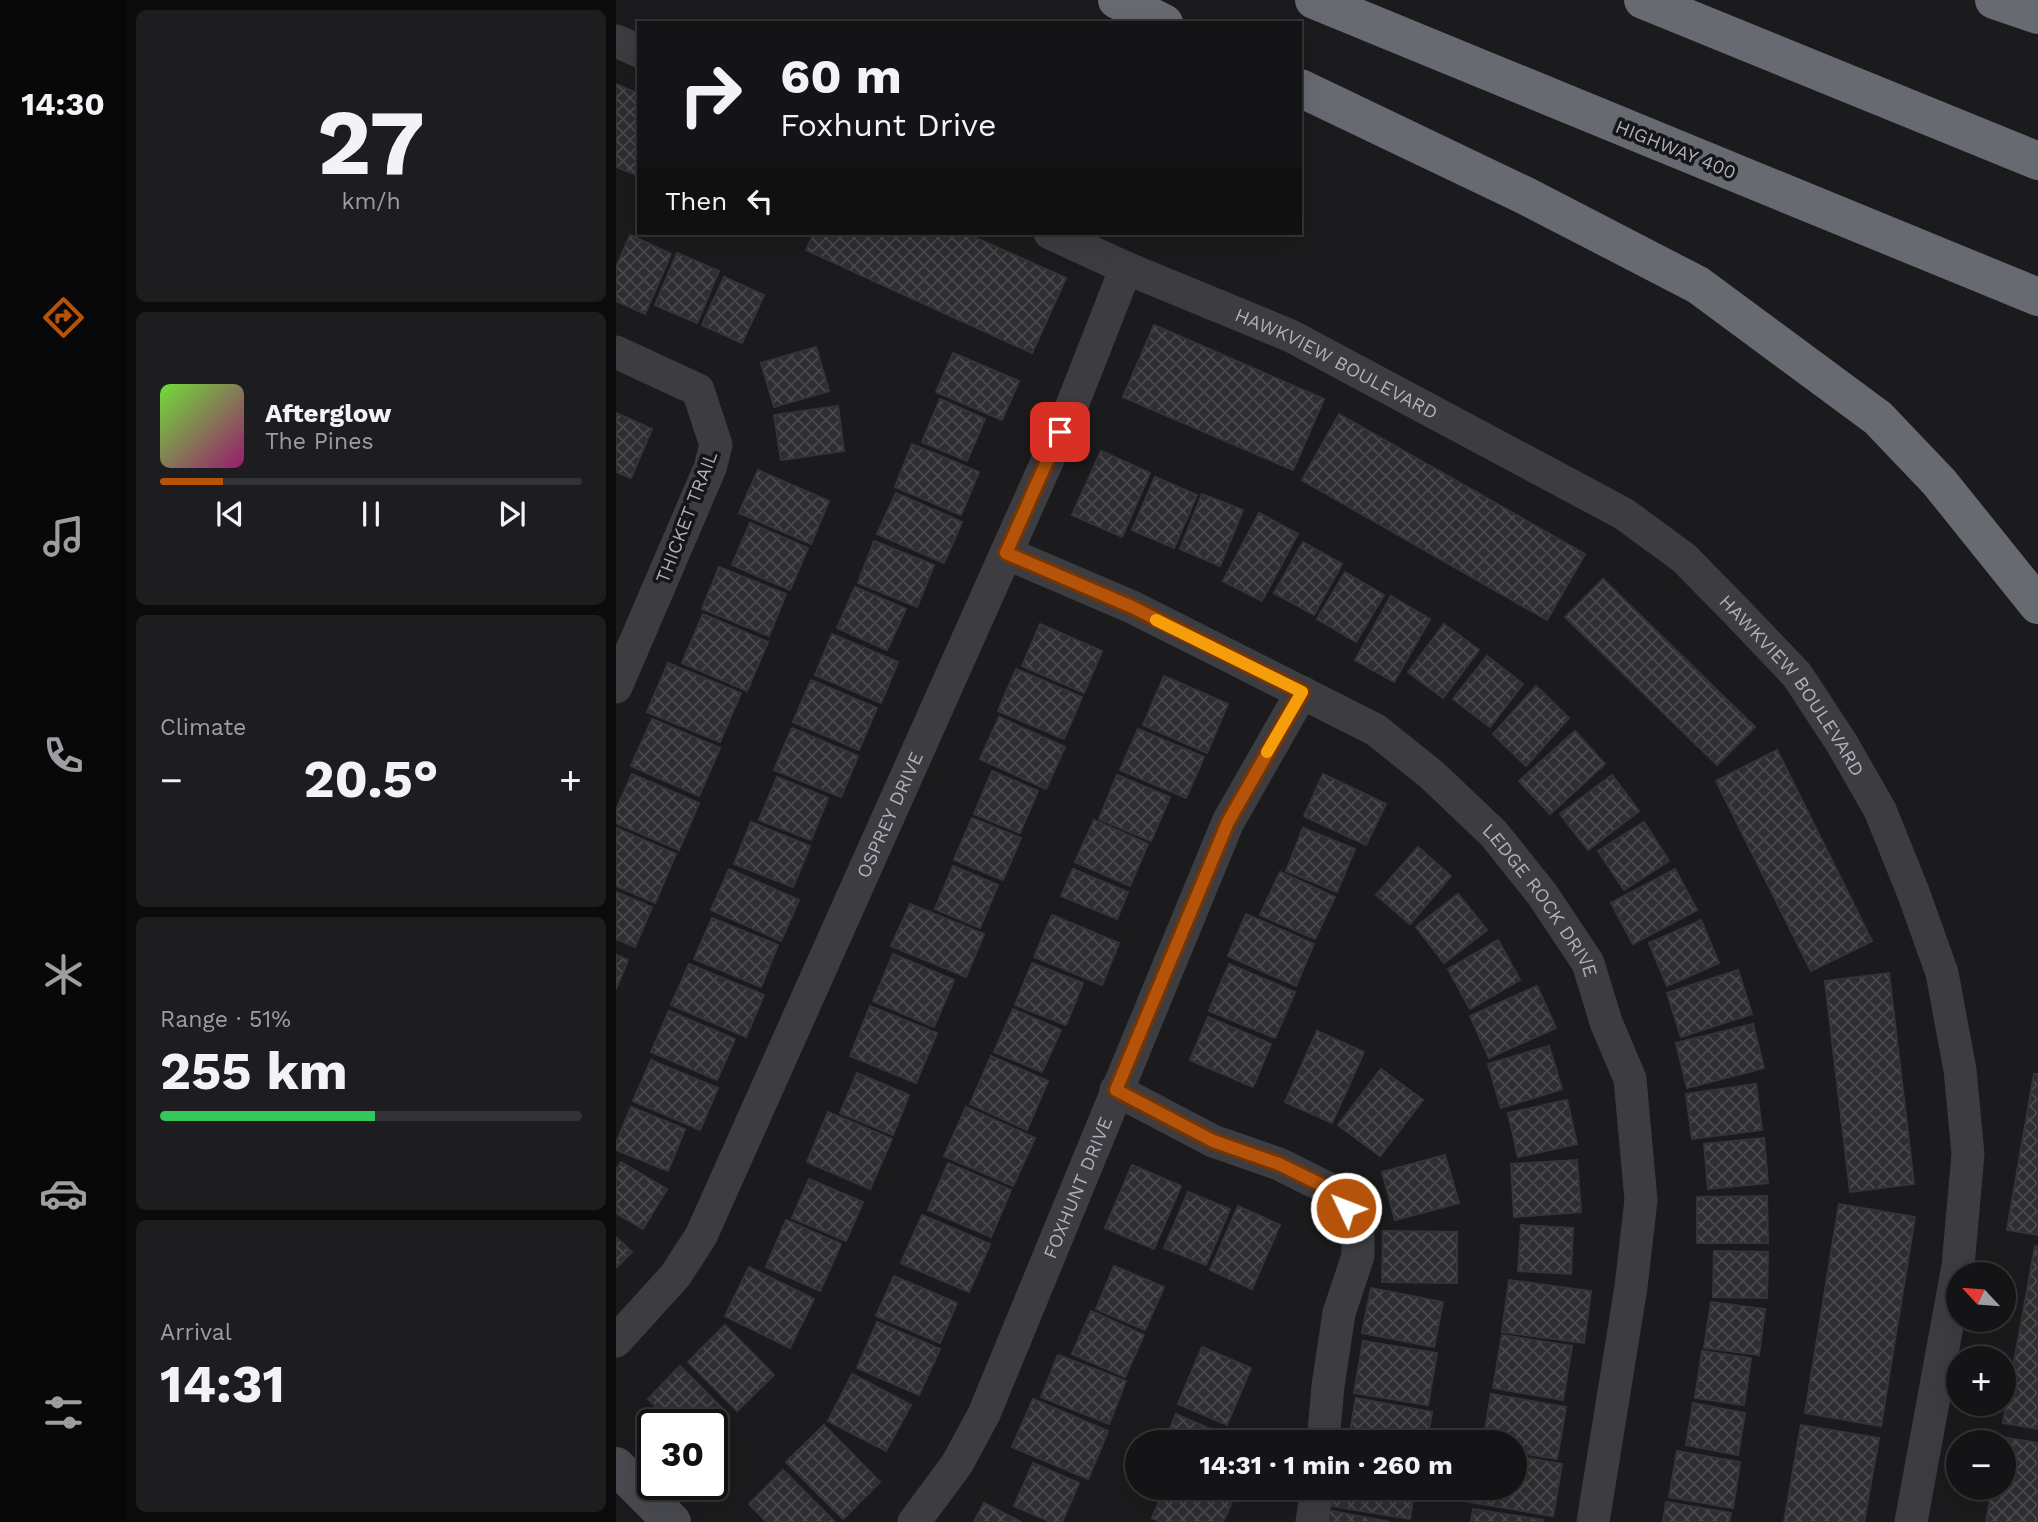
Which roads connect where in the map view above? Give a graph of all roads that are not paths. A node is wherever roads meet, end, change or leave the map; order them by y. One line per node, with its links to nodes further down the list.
1 (1117, 0): 6 (highway)
2 (1314, 0): 13 (highway, HIGHWAY 400)
3 (1643, 0): 10 (highway)
4 (1994, 0): 5 (highway)
5 (2038, 15)
6 (1160, 21)
7 (616, 41): 8 (street)
8 (637, 50)
9 (1302, 89): 16 (highway)
10 (2038, 161)
11 (1054, 235): 12 (street, HAWKVIEW BOULEVARD)
12 (1126, 268): 15 (street, OSPREY DRIVE); 28 (street, HAWKVIEW BOULEVARD)
13 (2038, 297)
14 (616, 352): 17 (street, THICKET TRAIL)
15 (1006, 553): 18 (street, LEDGE ROCK DRIVE); 20 (street, OSPREY DRIVE)
16 (2038, 605)
17 (616, 687)
18 (1302, 692): 19 (street, FOXHUNT DRIVE); 27 (street, LEDGE ROCK DRIVE)
19 (1116, 1090): 21 (street); 25 (street, FOXHUNT DRIVE)
20 (616, 1341)
21 (1324, 1430)
22 (616, 1466): 24 (street)
23 (1315, 1500): 26 (street)
24 (672, 1522)
25 (914, 1522)
26 (1312, 1522)
27 (1593, 1522)
28 (1911, 1522)

